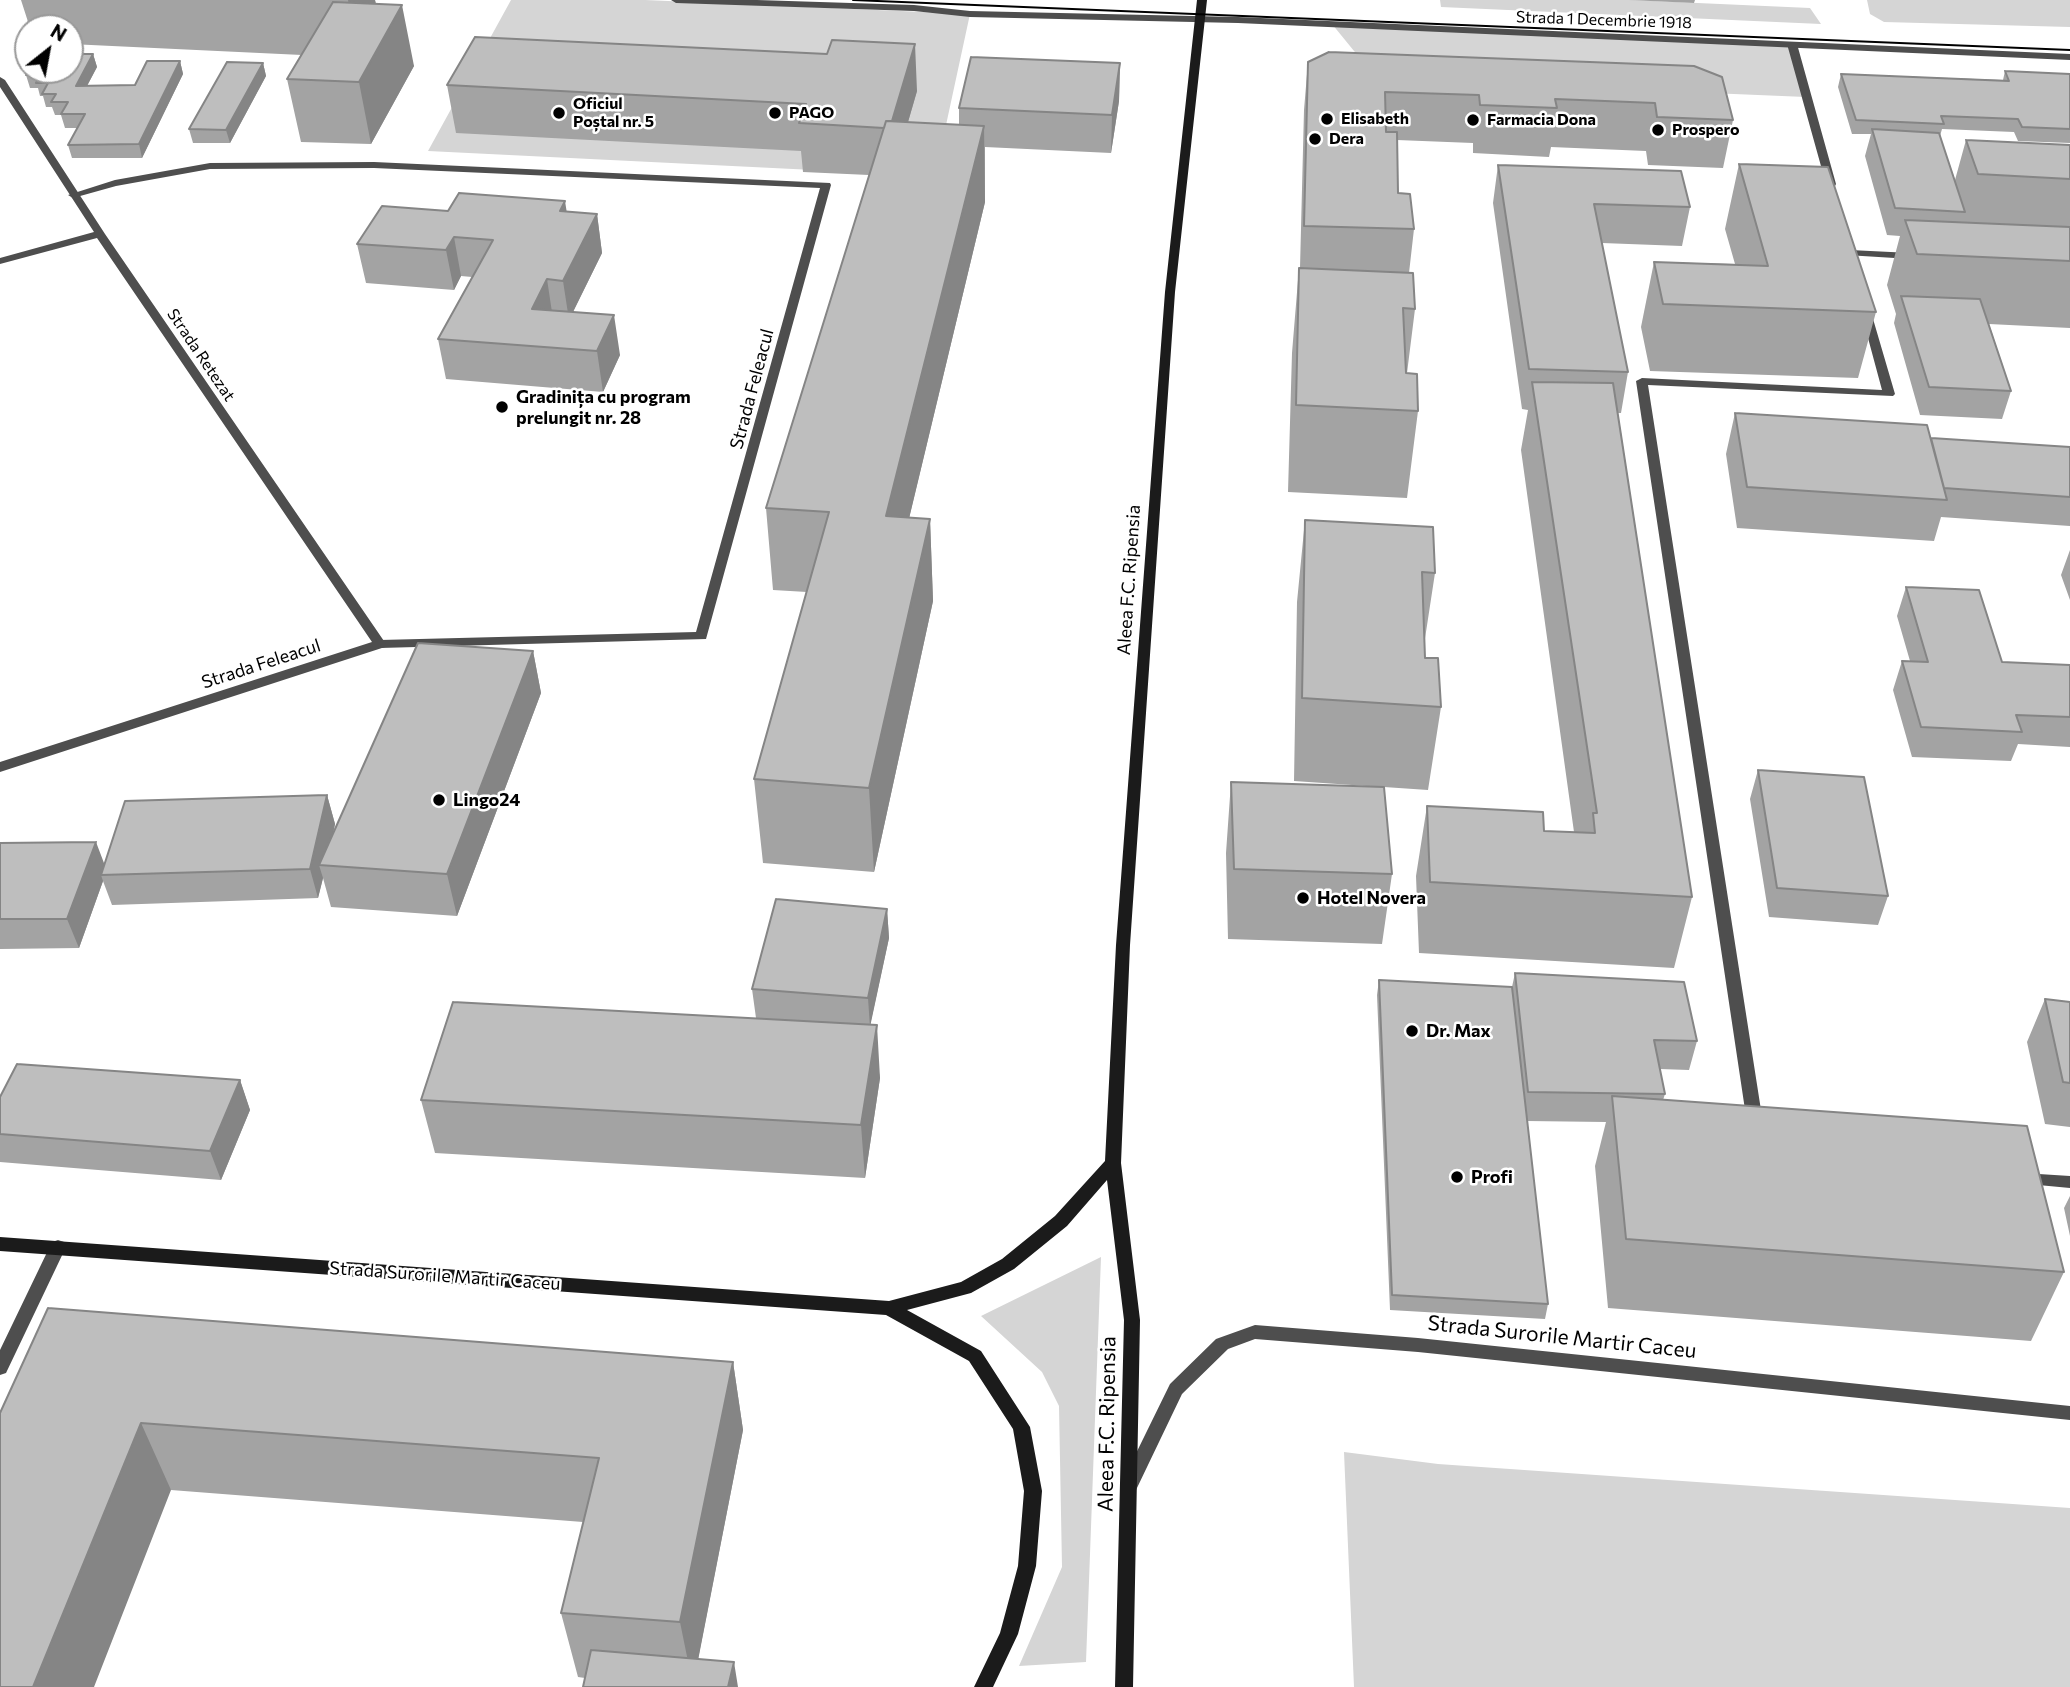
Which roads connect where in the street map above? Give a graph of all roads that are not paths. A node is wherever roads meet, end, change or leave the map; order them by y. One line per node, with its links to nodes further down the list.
1 (676, 0): 3 (street, Strada 1 Decembrie 1918)
2 (1202, 0): 4 (main road, Aleea F.C. Ripensia)
3 (715, 1): 4 (street, Strada 1 Decembrie 1918)
4 (1199, 20): 5 (street, Strada 1 Decembrie 1918); 20 (main road, Aleea F.C. Ripensia)
5 (1792, 44): 6 (street, Strada 1 Decembrie 1918); 8 (street)
6 (2070, 57)
7 (0, 80): 9 (street, Strada Retezat)
8 (1833, 191)
9 (73, 195): 10 (street, Strada Retezat); 17 (street, Strada Feleacul)
10 (100, 234): 14 (street); 17 (street, Strada Retezat)
11 (1847, 240): 12 (street)
12 (1850, 253): 13 (street); 15 (street)
13 (1924, 256)
14 (0, 261)
15 (1853, 265)
16 (1864, 304): 19 (street)
17 (380, 644): 18 (street, Strada Feleacul)
18 (0, 768)
19 (1756, 1132)
20 (1113, 1163): 25 (main road); 28 (main road, Aleea F.C. Ripensia)
21 (2003, 1177): 22 (street)
22 (2070, 1182)
23 (0, 1244): 24 (main road, Strada Surorile Martir Caceu)
24 (58, 1247): 25 (main road, Strada Surorile Martir Caceu); 26 (street)
25 (889, 1308): 29 (main road)
26 (0, 1368)
27 (2070, 1413): 28 (street, Strada Surorile Martir Caceu)
28 (1129, 1485): 30 (main road, Aleea F.C. Ripensia)
29 (983, 1687)
30 (1124, 1687)

